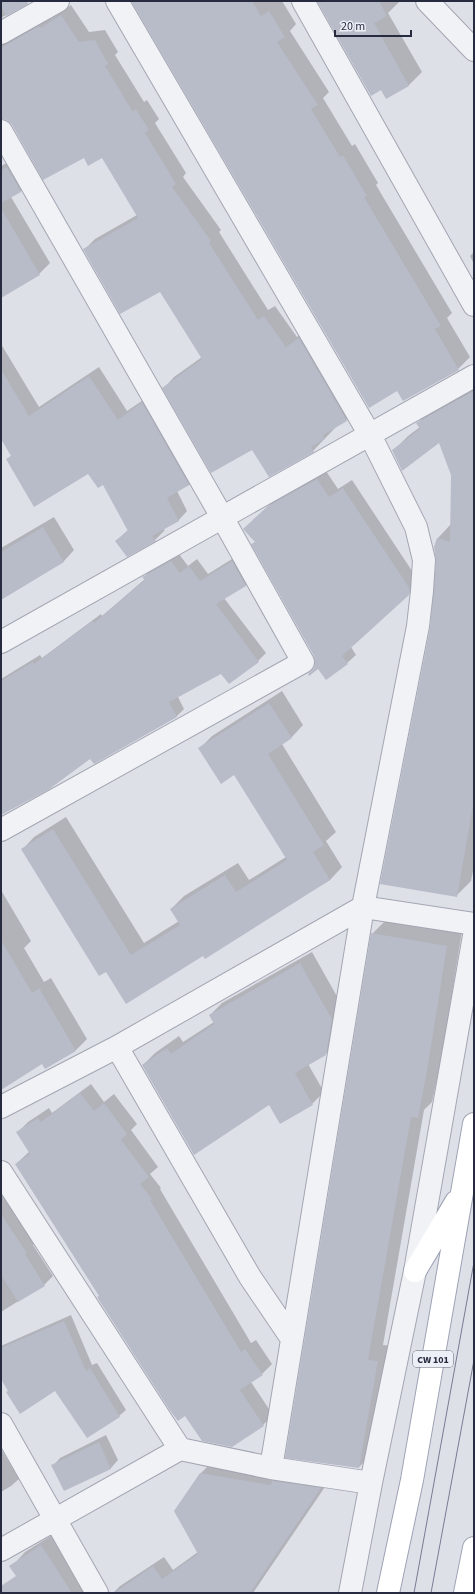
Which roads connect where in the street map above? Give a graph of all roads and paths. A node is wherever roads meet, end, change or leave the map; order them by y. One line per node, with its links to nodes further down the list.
1 (58, 1): 5 (street)
2 (117, 1): 10 (street)
3 (303, 1): 8 (street)
4 (427, 1): 6 (street)
5 (1, 33)
6 (474, 50)
7 (1, 131): 11 (street)
8 (474, 305)
9 (474, 376): 10 (street)
10 (370, 435): 11 (street); 14 (street)
11 (222, 517): 12 (street); 13 (street)
12 (1, 642)
13 (1, 830)
14 (363, 907): 15 (street); 17 (street); 23 (street)
15 (474, 924)
16 (474, 936): 22 (street)
17 (116, 1047): 18 (street); 23 (street)
18 (1, 1107)
19 (474, 1124): 21 (main road, CW 101)
20 (1, 1172): 25 (street)
21 (462, 1191): 22 (main road); 33 (main road, CW 101)
22 (415, 1271): 27 (street)
23 (292, 1339): 26 (street)
24 (1, 1424): 28 (street)
25 (180, 1450): 26 (street); 28 (street)
26 (271, 1468): 27 (street)
27 (371, 1483): 32 (street)
28 (57, 1520): 30 (street); 31 (street)
29 (474, 1548): 34 (main road)
30 (1, 1550)
31 (97, 1593)
32 (350, 1593)
33 (388, 1593)
34 (465, 1593)

